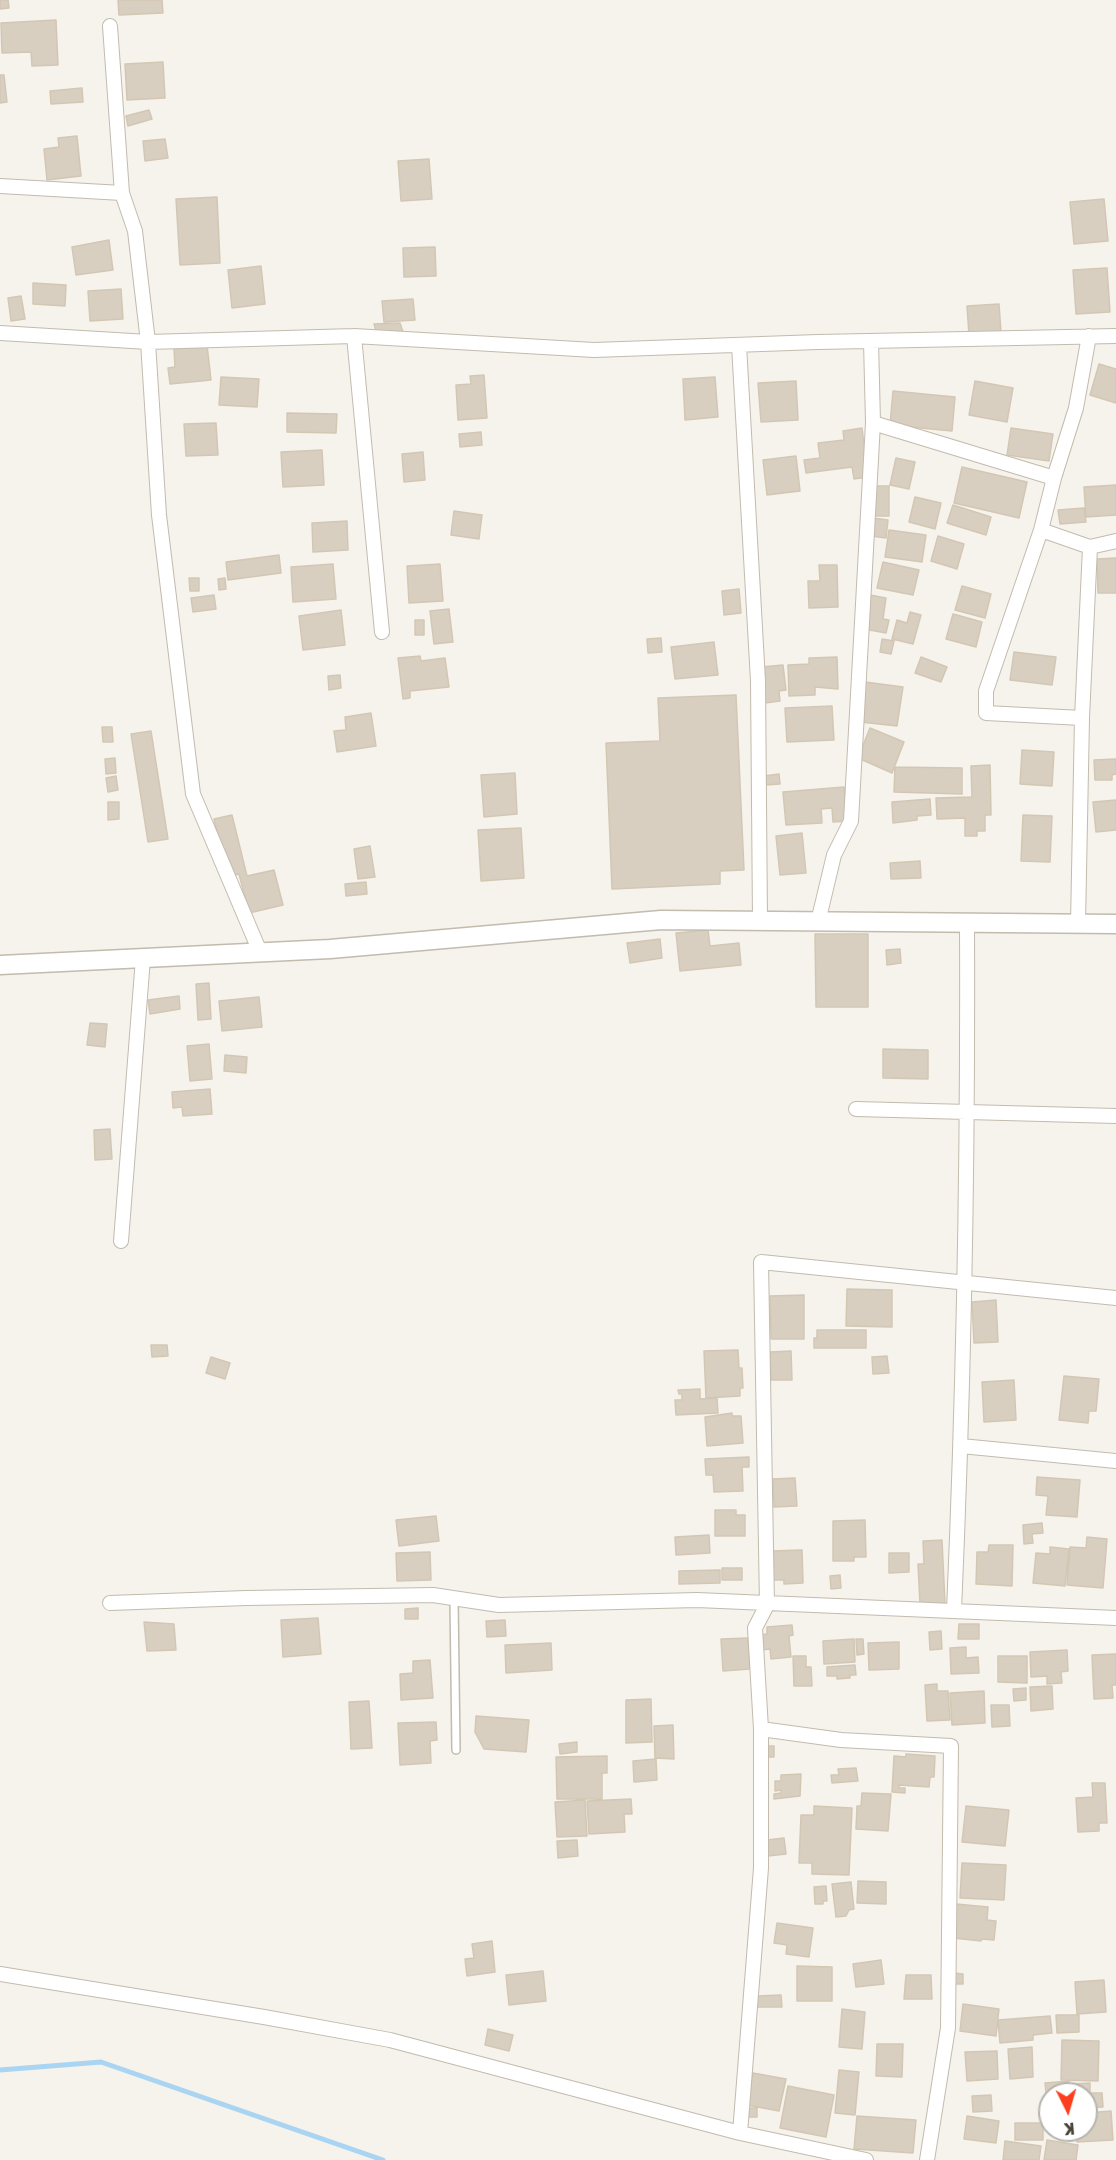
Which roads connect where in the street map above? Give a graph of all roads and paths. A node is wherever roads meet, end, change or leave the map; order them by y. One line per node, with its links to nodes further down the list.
1 (110, 26): 3 (street)
2 (0, 186): 3 (street)
3 (122, 193): 9 (street)
4 (0, 333): 9 (street)
5 (354, 336): 9 (street); 10 (street); 16 (street)
6 (1089, 336): 7 (street); 8 (street); 12 (street)
7 (1116, 336)
8 (871, 341): 10 (street); 11 (street)
9 (148, 342): 23 (street)
10 (739, 345): 18 (street)
11 (873, 423): 12 (street); 19 (street)
12 (1054, 478): 13 (street)
13 (1041, 530): 15 (street); 17 (street)
14 (1116, 541): 15 (street)
15 (1090, 547): 17 (street)
16 (382, 633)
17 (1082, 718): 21 (street)
18 (760, 921): 19 (street); 23 (street)
19 (818, 922): 20 (street)
20 (967, 924): 21 (street); 27 (street)
21 (1078, 924): 22 (street)
22 (1116, 924)
23 (260, 952): 24 (street)
24 (143, 958): 25 (street); 29 (street)
25 (0, 965)
26 (856, 1109): 27 (street)
27 (968, 1113): 28 (street); 30 (street)
28 (1116, 1116)
29 (122, 1240)
30 (964, 1283): 31 (street); 32 (street); 36 (street)
31 (1116, 1298)
32 (962, 1446): 33 (street); 37 (street)
33 (1116, 1461)
34 (454, 1599): 35 (street); 36 (street); 40 (lane)
35 (110, 1603)
36 (767, 1605): 37 (street); 39 (street)
37 (954, 1611): 38 (street)
38 (1116, 1618)
39 (761, 1729): 42 (street); 44 (street)
40 (456, 1750)
41 (0, 1974): 42 (street)
42 (740, 2133): 43 (street)
43 (866, 2160)
44 (927, 2160)

